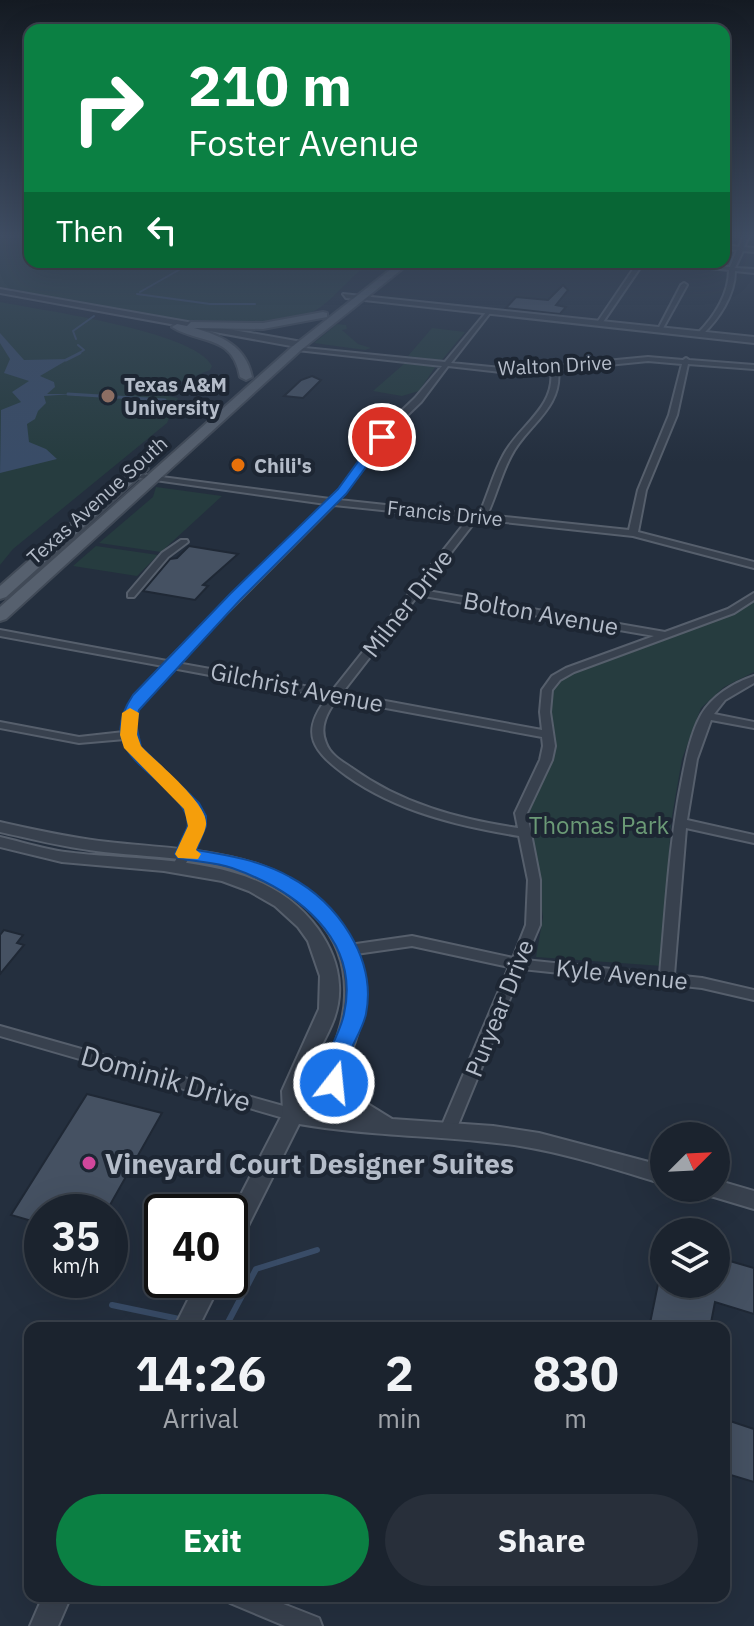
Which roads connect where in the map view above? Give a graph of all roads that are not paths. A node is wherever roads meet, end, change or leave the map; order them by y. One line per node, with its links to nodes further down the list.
1 (89, 310): 13 (street)
2 (98, 310): 12 (street)
3 (329, 310): 10 (main road, Texas Avenue South)
4 (344, 310): 17 (main road, Texas Avenue South)
5 (469, 310): 9 (street)
6 (609, 310): 11 (street)
7 (670, 310): 14 (street)
8 (719, 310): 15 (street)
9 (488, 312): 11 (street); 19 (street)
10 (323, 315): 12 (main road); 17 (main road, Texas Avenue South)
11 (599, 324): 14 (street)
12 (191, 325): 17 (street)
13 (177, 327): 17 (street); 22 (main road)
14 (659, 330): 15 (street)
15 (700, 334): 16 (street)
16 (754, 340)
17 (292, 345): 19 (street, Walton Drive); 22 (main road, Texas Avenue South); 24 (main road, Texas Avenue South)
18 (686, 360): 20 (street, Walton Drive); 21 (street, Walton Drive); 29 (street)
19 (444, 364): 21 (street, Walton Drive); 27 (street)
20 (754, 367)
21 (554, 368): 28 (street, Milner Drive)
22 (246, 377): 23 (main road, Texas Avenue South)
23 (205, 413): 24 (main road); 25 (main road, Texas Avenue South)
24 (222, 415): 26 (main road, Texas Avenue South)
25 (134, 475): 26 (street, Francis Drive); 33 (main road, Texas Avenue South)
26 (152, 478): 27 (street, Francis Drive); 36 (main road, Texas Avenue South)
27 (332, 502): 28 (street, Francis Drive); 39 (street)
28 (479, 517): 29 (street, Francis Drive); 32 (street, Milner Drive)
29 (633, 533): 31 (street, Francis Drive)
30 (184, 542): 34 (street)
31 (754, 565)
32 (417, 592): 38 (street, Bolton Avenue); 41 (street, Milner Drive)
33 (0, 594)
34 (131, 595)
35 (754, 596): 38 (street, Puryear Drive)
36 (0, 616)
37 (0, 633): 39 (street, Gilchrist Avenue)
38 (666, 634): 45 (street, Puryear Drive)
39 (171, 663): 41 (street, Gilchrist Avenue); 46 (street)
40 (754, 679): 42 (street)
41 (336, 694): 45 (street, Gilchrist Avenue); 49 (street, Milner Drive)
42 (706, 716): 44 (street); 47 (street)
43 (0, 725): 46 (street)
44 (754, 725)
45 (546, 734): 49 (street, Puryear Drive)
46 (128, 735): 52 (street)
47 (682, 823): 50 (street); 55 (street)
48 (0, 827): 52 (street)
49 (523, 833): 54 (street, Puryear Drive)
50 (754, 839)
51 (0, 842): 52 (street)
52 (181, 861): 53 (street); 59 (street)
53 (349, 950): 54 (street, Kyle Avenue); 58 (street)
54 (519, 964): 55 (street, Kyle Avenue); 61 (street, Puryear Drive)
55 (667, 978): 56 (street, Kyle Avenue)
56 (754, 995)
57 (0, 1031): 59 (street, Dominik Drive)
58 (331, 1070): 59 (street); 60 (street)
59 (294, 1115): 60 (street, Dominik Drive); 65 (street)
60 (389, 1126): 61 (street, Dominik Drive)
61 (448, 1130): 62 (street, Dominik Drive)
62 (650, 1171)
63 (730, 1193): 64 (street)
64 (754, 1200)
65 (248, 1204)
66 (201, 1298): 67 (street)
67 (189, 1322)
68 (54, 1602): 70 (street)
69 (252, 1602): 71 (street)
70 (44, 1626)
71 (311, 1626)

